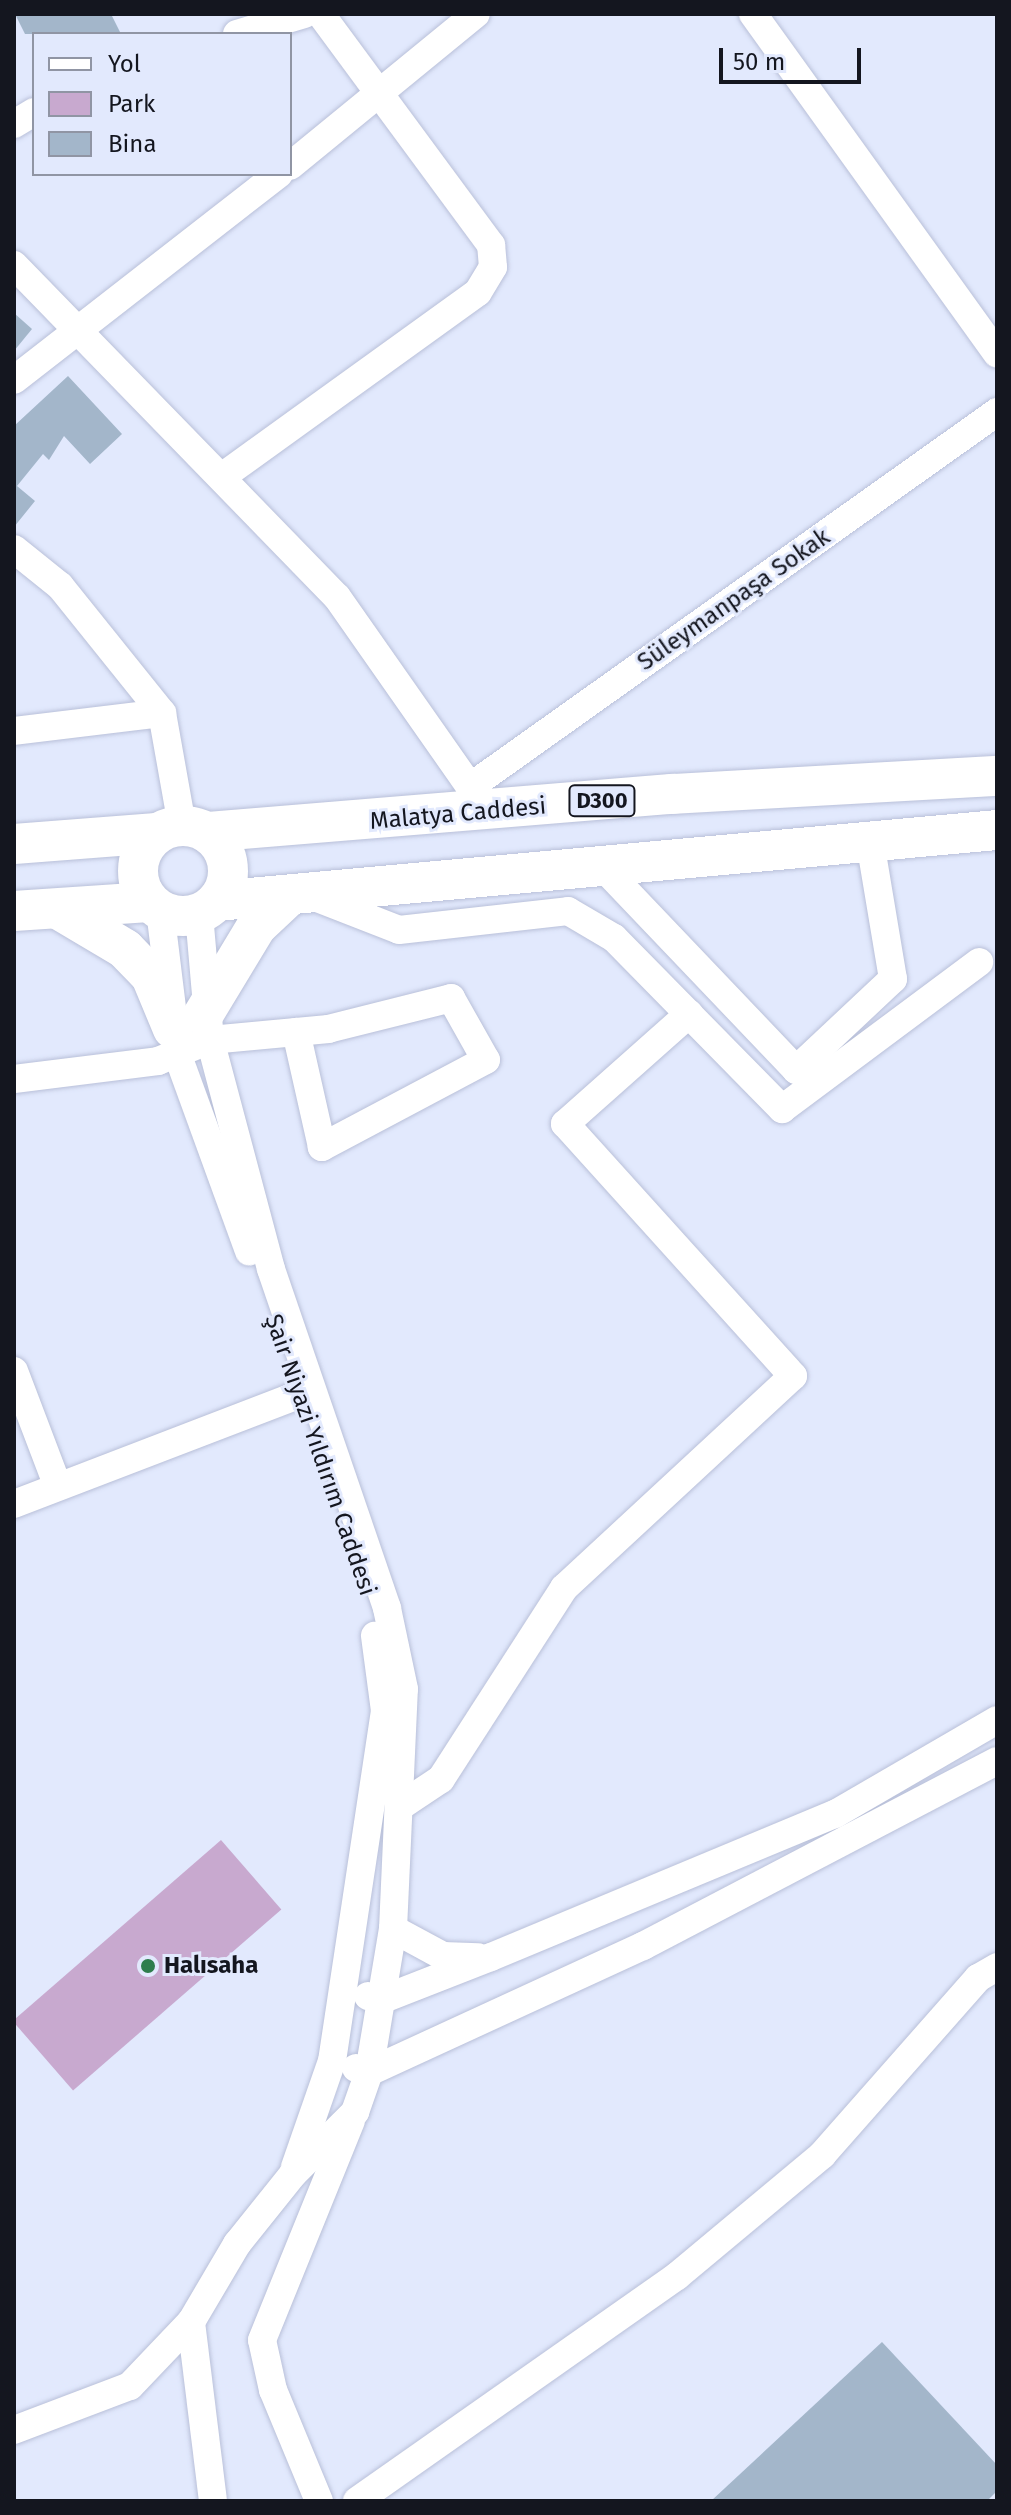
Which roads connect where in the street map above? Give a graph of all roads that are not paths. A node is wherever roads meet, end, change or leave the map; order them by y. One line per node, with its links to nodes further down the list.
1 (304, 14): 5 (street)
2 (321, 14): 6 (street)
3 (476, 14): 6 (street)
4 (753, 14): 13 (street)
5 (244, 32)
6 (382, 96): 9 (street); 16 (street)
7 (32, 113): 8 (street)
8 (14, 124)
9 (292, 164)
10 (276, 176): 12 (street)
11 (14, 265): 12 (street)
12 (76, 329): 14 (street); 16 (street)
13 (997, 354)
14 (14, 380)
15 (997, 412): 21 (street, Süleymanpaşa Sokak)
16 (223, 476): 21 (street)
17 (14, 549): 18 (street)
18 (162, 713): 19 (street); 22 (street)
19 (14, 731)
20 (997, 776): 21 (highway, Malatya Caddesi / D300)
21 (474, 800): 22 (highway, Malatya Caddesi / D300)
22 (182, 830): 25 (highway, Malatya Caddesi / D300); 28 (highway); 29 (highway)
23 (997, 830): 24 (highway)
24 (870, 842): 26 (highway); 26 (street)
25 (14, 844)
26 (602, 866): 27 (highway)
27 (299, 895): 29 (highway); 32 (street); 34 (highway)
28 (154, 906): 29 (highway); 30 (highway); 34 (street, Şair Niyazi Yıldırım Caddesi)
29 (208, 907): 34 (street)
30 (28, 914): 34 (highway)
31 (979, 962): 32 (street)
32 (689, 1014): 42 (street)
33 (296, 1032): 33 (street); 34 (street)
34 (191, 1035): 35 (street); 37 (street, Şair Niyazi Yıldırım Caddesi); 42 (street)
35 (14, 1079)
36 (14, 1371): 38 (street)
37 (300, 1394): 38 (street); 46 (street, Şair Niyazi Yıldırım Caddesi)
38 (57, 1484): 39 (street)
39 (14, 1504)
40 (997, 1720): 44 (street)
41 (997, 1761): 49 (street)
42 (399, 1807): 43 (street)
43 (393, 1929): 44 (street); 47 (street)
44 (491, 1957): 47 (street)
45 (997, 1967): 56 (street)
46 (341, 1989): 47 (street); 48 (street, Şair Niyazi Yıldırım Caddesi)
47 (381, 2000): 49 (street)
48 (332, 2061): 49 (street); 51 (street, Şair Niyazi Yıldırım Caddesi)
49 (369, 2072): 50 (street)
50 (355, 2112): 51 (street); 55 (street)
51 (293, 2174): 52 (street)
52 (191, 2322): 53 (street); 54 (street)
53 (14, 2429)
54 (213, 2501)
55 (319, 2501)
56 (357, 2501)

